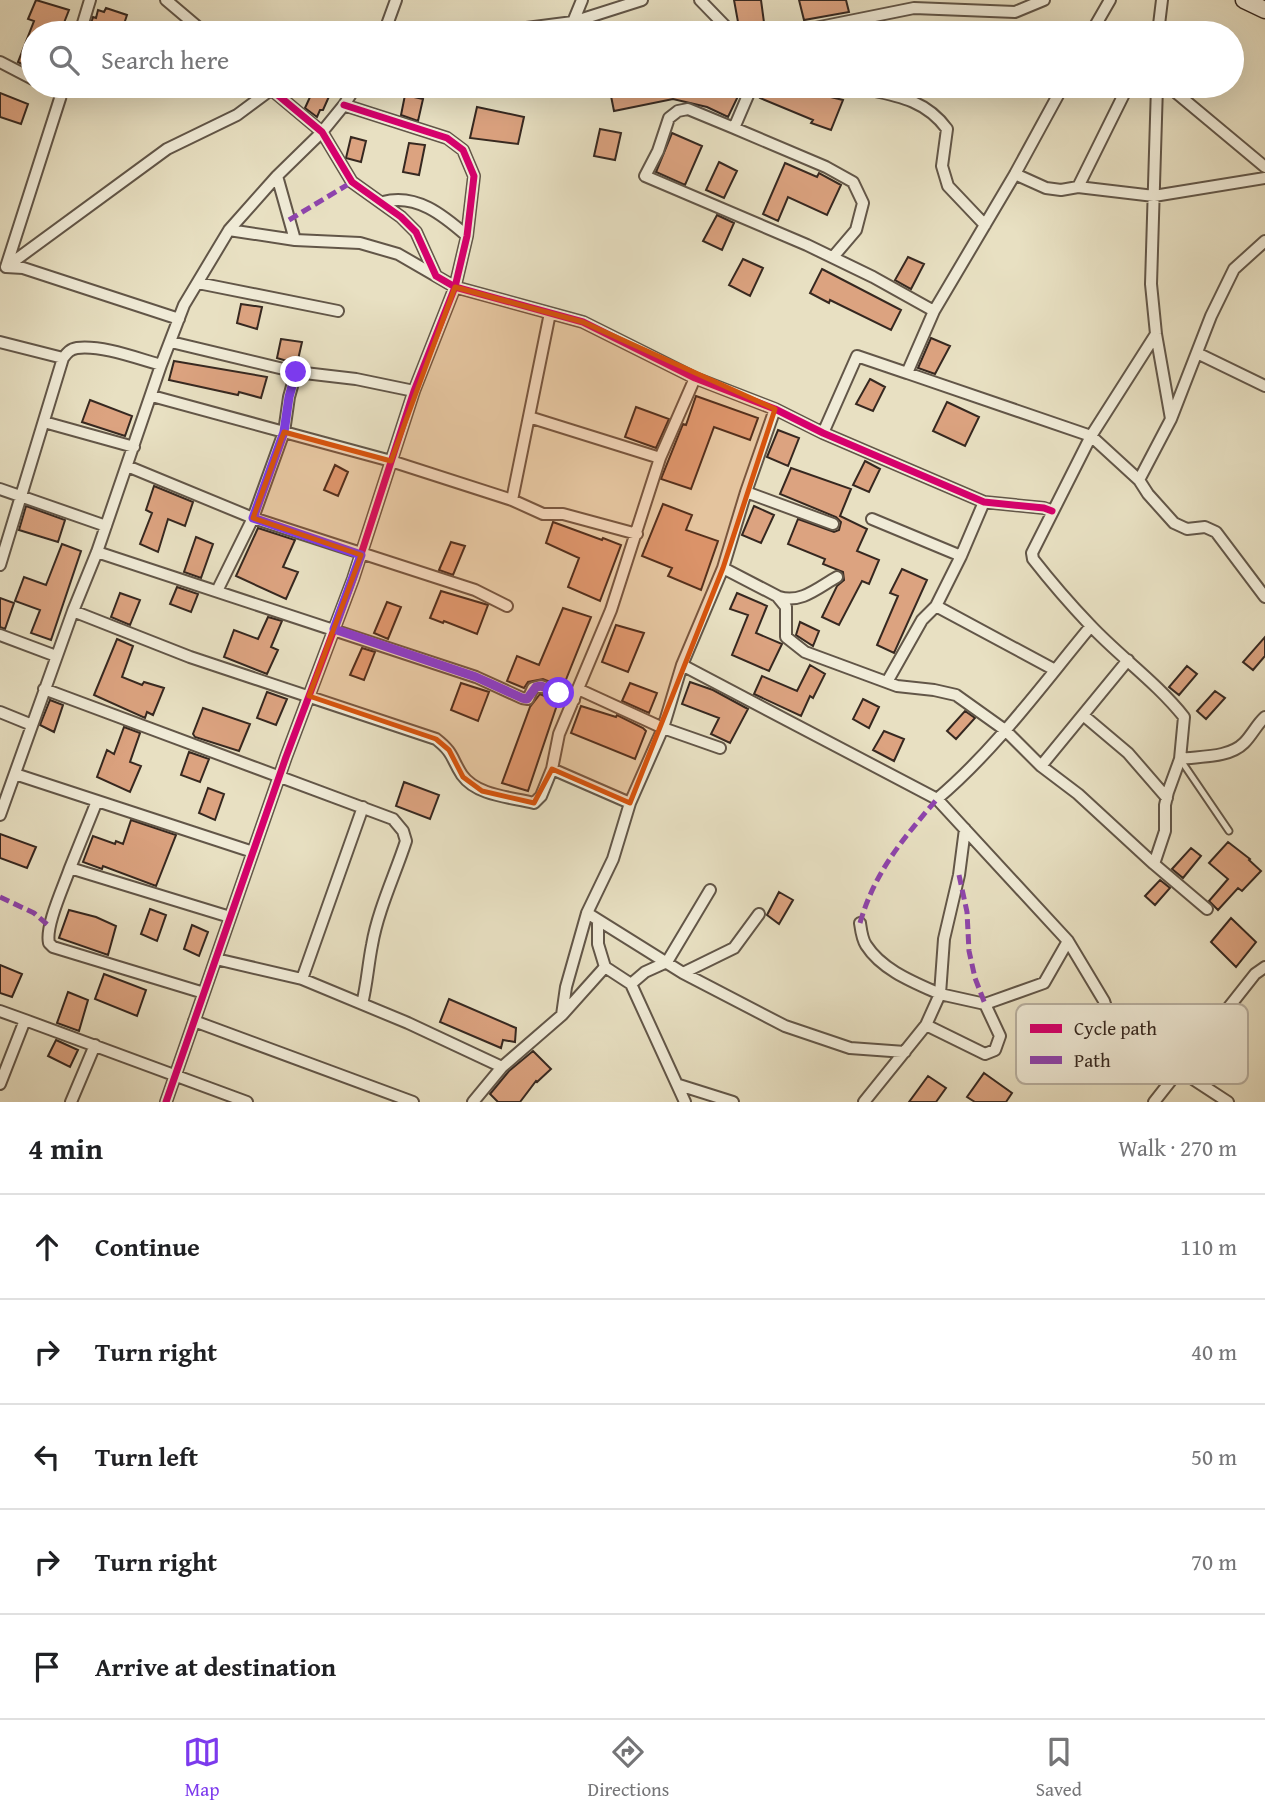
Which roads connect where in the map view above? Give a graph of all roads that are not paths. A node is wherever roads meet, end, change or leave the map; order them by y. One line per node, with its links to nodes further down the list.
1 (90, 0): 13 (street)
2 (166, 0): 14 (street)
3 (396, 0): 15 (street)
4 (582, 0): 16 (street)
5 (642, 0): 17 (street)
6 (700, 0): 18 (street)
7 (1044, 0): 11 (street)
8 (1110, 0): 20 (street)
9 (1162, 0): 21 (street)
10 (1244, 0): 12 (street)
11 (913, 4): 19 (street)
12 (1265, 10)
13 (84, 21)
14 (191, 21)
15 (388, 21)
16 (573, 21)
17 (576, 21)
18 (720, 21)
19 (842, 21)
20 (1098, 21)
21 (1158, 21)
22 (0, 62): 23 (street)
23 (21, 73)
24 (60, 98): 50 (street)
25 (257, 98): 50 (street)
26 (282, 98): 36 (street)
27 (348, 98): 34 (street)
28 (747, 98): 35 (street)
29 (900, 98): 44 (street)
30 (1056, 98): 38 (street)
31 (1122, 98): 41 (street)
32 (1157, 98): 42 (street)
33 (1182, 98): 37 (street)
34 (344, 105): 36 (street); 46 (street)
35 (734, 128): 49 (street); 49 (street)
36 (322, 132): 39 (street); 43 (street)
37 (1265, 167)
38 (1015, 174): 41 (street); 44 (street)
39 (277, 176): 45 (street); 47 (street)
40 (1265, 178): 42 (street)
41 (1078, 187): 42 (street)
42 (1154, 196): 58 (street)
43 (383, 202): 46 (street); 51 (street)
44 (985, 225): 55 (street)
45 (229, 230): 47 (street); 52 (street)
46 (467, 236): 53 (street)
47 (295, 240): 51 (street)
48 (1265, 241): 61 (street)
49 (832, 257): 55 (street)
50 (2, 265): 57 (street)
51 (436, 276): 53 (street)
52 (198, 283): 54 (street); 57 (street)
53 (455, 287): 56 (street); 68 (street)
54 (338, 311)
55 (933, 311): 65 (street)
56 (550, 313): 66 (street); 71 (street)
57 (179, 319): 60 (street)
58 (1156, 334): 72 (street); 76 (street)
59 (0, 342): 62 (street)
60 (171, 342): 63 (street); 64 (street)
61 (1197, 353): 67 (street); 72 (street)
62 (63, 358): 63 (street); 73 (street)
63 (161, 365): 69 (street)
64 (296, 372): 68 (street); 74 (street)
65 (906, 373): 75 (street); 76 (street)
66 (695, 378): 70 (street); 78 (street)
67 (1265, 386)
68 (414, 391): 79 (street)
69 (152, 396): 74 (street); 77 (street)
70 (775, 410): 75 (street); 83 (street)
71 (529, 417): 78 (street); 85 (street)
72 (1171, 419): 81 (street)
73 (44, 422): 77 (street); 84 (street)
74 (284, 432): 79 (street); 88 (street)
75 (823, 433): 86 (street)
76 (1091, 436): 81 (street); 87 (street)
77 (134, 447): 80 (street)
78 (660, 458): 92 (street)
79 (391, 461): 85 (street); 94 (street)
80 (127, 466): 88 (street); 91 (street)
81 (1139, 480): 101 (street)
82 (0, 489): 84 (street)
83 (746, 492): 90 (street); 97 (street)
84 (22, 496): 91 (street); 96 (street)
85 (512, 500): 92 (street)
86 (984, 502): 87 (street); 95 (street)
87 (1052, 511): 105 (street)
88 (253, 518): 94 (street); 99 (street)
89 (872, 519): 95 (street)
90 (833, 524)
91 (106, 526): 93 (street)
92 (637, 534): 114 (street)
93 (97, 552): 99 (street); 104 (street)
94 (361, 555): 102 (street); 106 (street)
95 (961, 556): 103 (street)
96 (0, 565)
97 (723, 568): 100 (street); 110 (street)
98 (837, 577): 100 (street)
99 (217, 591): 106 (street)
100 (777, 597): 112 (street)
101 (1265, 597)
102 (507, 606)
103 (936, 606): 111 (street); 112 (street)
104 (72, 611): 108 (street); 115 (street)
105 (1091, 626): 109 (street); 111 (street)
106 (334, 629): 114 (street); 115 (street)
107 (0, 635): 108 (street)
108 (56, 656): 113 (street)
109 (1128, 660): 117 (street); 123 (street)
110 (682, 665): 120 (street); 128 (street)
111 (1055, 670): 121 (street)
112 (887, 682): 121 (street)
113 (44, 689): 119 (street); 127 (street)
114 (576, 695): 120 (street); 125 (street)
115 (309, 696): 125 (street); 127 (street)
116 (0, 712): 119 (street)
117 (1083, 715): 124 (street); 129 (street)
118 (1265, 717): 123 (street)
119 (32, 725): 126 (street)
120 (663, 728): 122 (street); 131 (street)
121 (1004, 730): 124 (street); 128 (street)
122 (720, 748)
123 (1180, 758): 129 (street); 135 (lane)
124 (1041, 766): 137 (street)
125 (552, 769): 131 (street)
126 (15, 774): 130 (street); 133 (street)
127 (279, 778): 132 (street); 136 (street)
128 (937, 799): 134 (street)
129 (1167, 799): 137 (street)
130 (97, 801): 136 (street); 138 (street)
131 (630, 803): 141 (street)
132 (363, 807): 152 (street); 156 (street)
133 (0, 815)
134 (965, 829): 146 (street); 155 (street)
135 (1229, 831)
136 (253, 852): 143 (street)
137 (1153, 864): 140 (street)
138 (70, 868): 143 (street); 154 (street)
139 (710, 890): 148 (street)
140 (1207, 909)
141 (587, 913): 144 (street); 161 (street)
142 (759, 914): 151 (street)
143 (230, 917): 147 (street)
144 (598, 920): 148 (street); 149 (street)
145 (860, 923): 155 (street)
146 (1068, 941): 157 (street); 158 (street)
147 (216, 959): 152 (street); 154 (street)
148 (667, 962): 151 (street); 153 (street)
149 (605, 967): 153 (street); 161 (street)
150 (1265, 967): 159 (street)
151 (682, 973): 166 (street)
152 (302, 979): 156 (street)
153 (631, 984): 172 (street)
154 (204, 993): 163 (street)
155 (940, 994): 157 (street); 164 (street)
156 (362, 1004): 167 (street)
157 (985, 1004): 164 (street)
158 (1105, 1004)
159 (1231, 1004)
160 (0, 1011): 162 (street)
161 (562, 1015): 167 (street)
162 (25, 1020): 165 (street); 169 (street)
163 (194, 1021): 168 (street); 176 (street)
164 (926, 1025): 166 (street)
165 (95, 1045): 168 (street); 173 (street)
166 (905, 1052): 180 (street)
167 (502, 1067): 177 (street)
168 (175, 1076): 174 (street); 175 (street)
169 (0, 1084)
170 (1168, 1084): 181 (street)
171 (1200, 1084): 182 (street)
172 (679, 1085): 178 (street); 179 (street)
173 (71, 1102)
174 (166, 1102)
175 (247, 1102)
176 (413, 1102)
177 (473, 1102)
178 (685, 1102)
179 (733, 1102)
180 (864, 1102)
181 (1154, 1102)
182 (1228, 1102)

